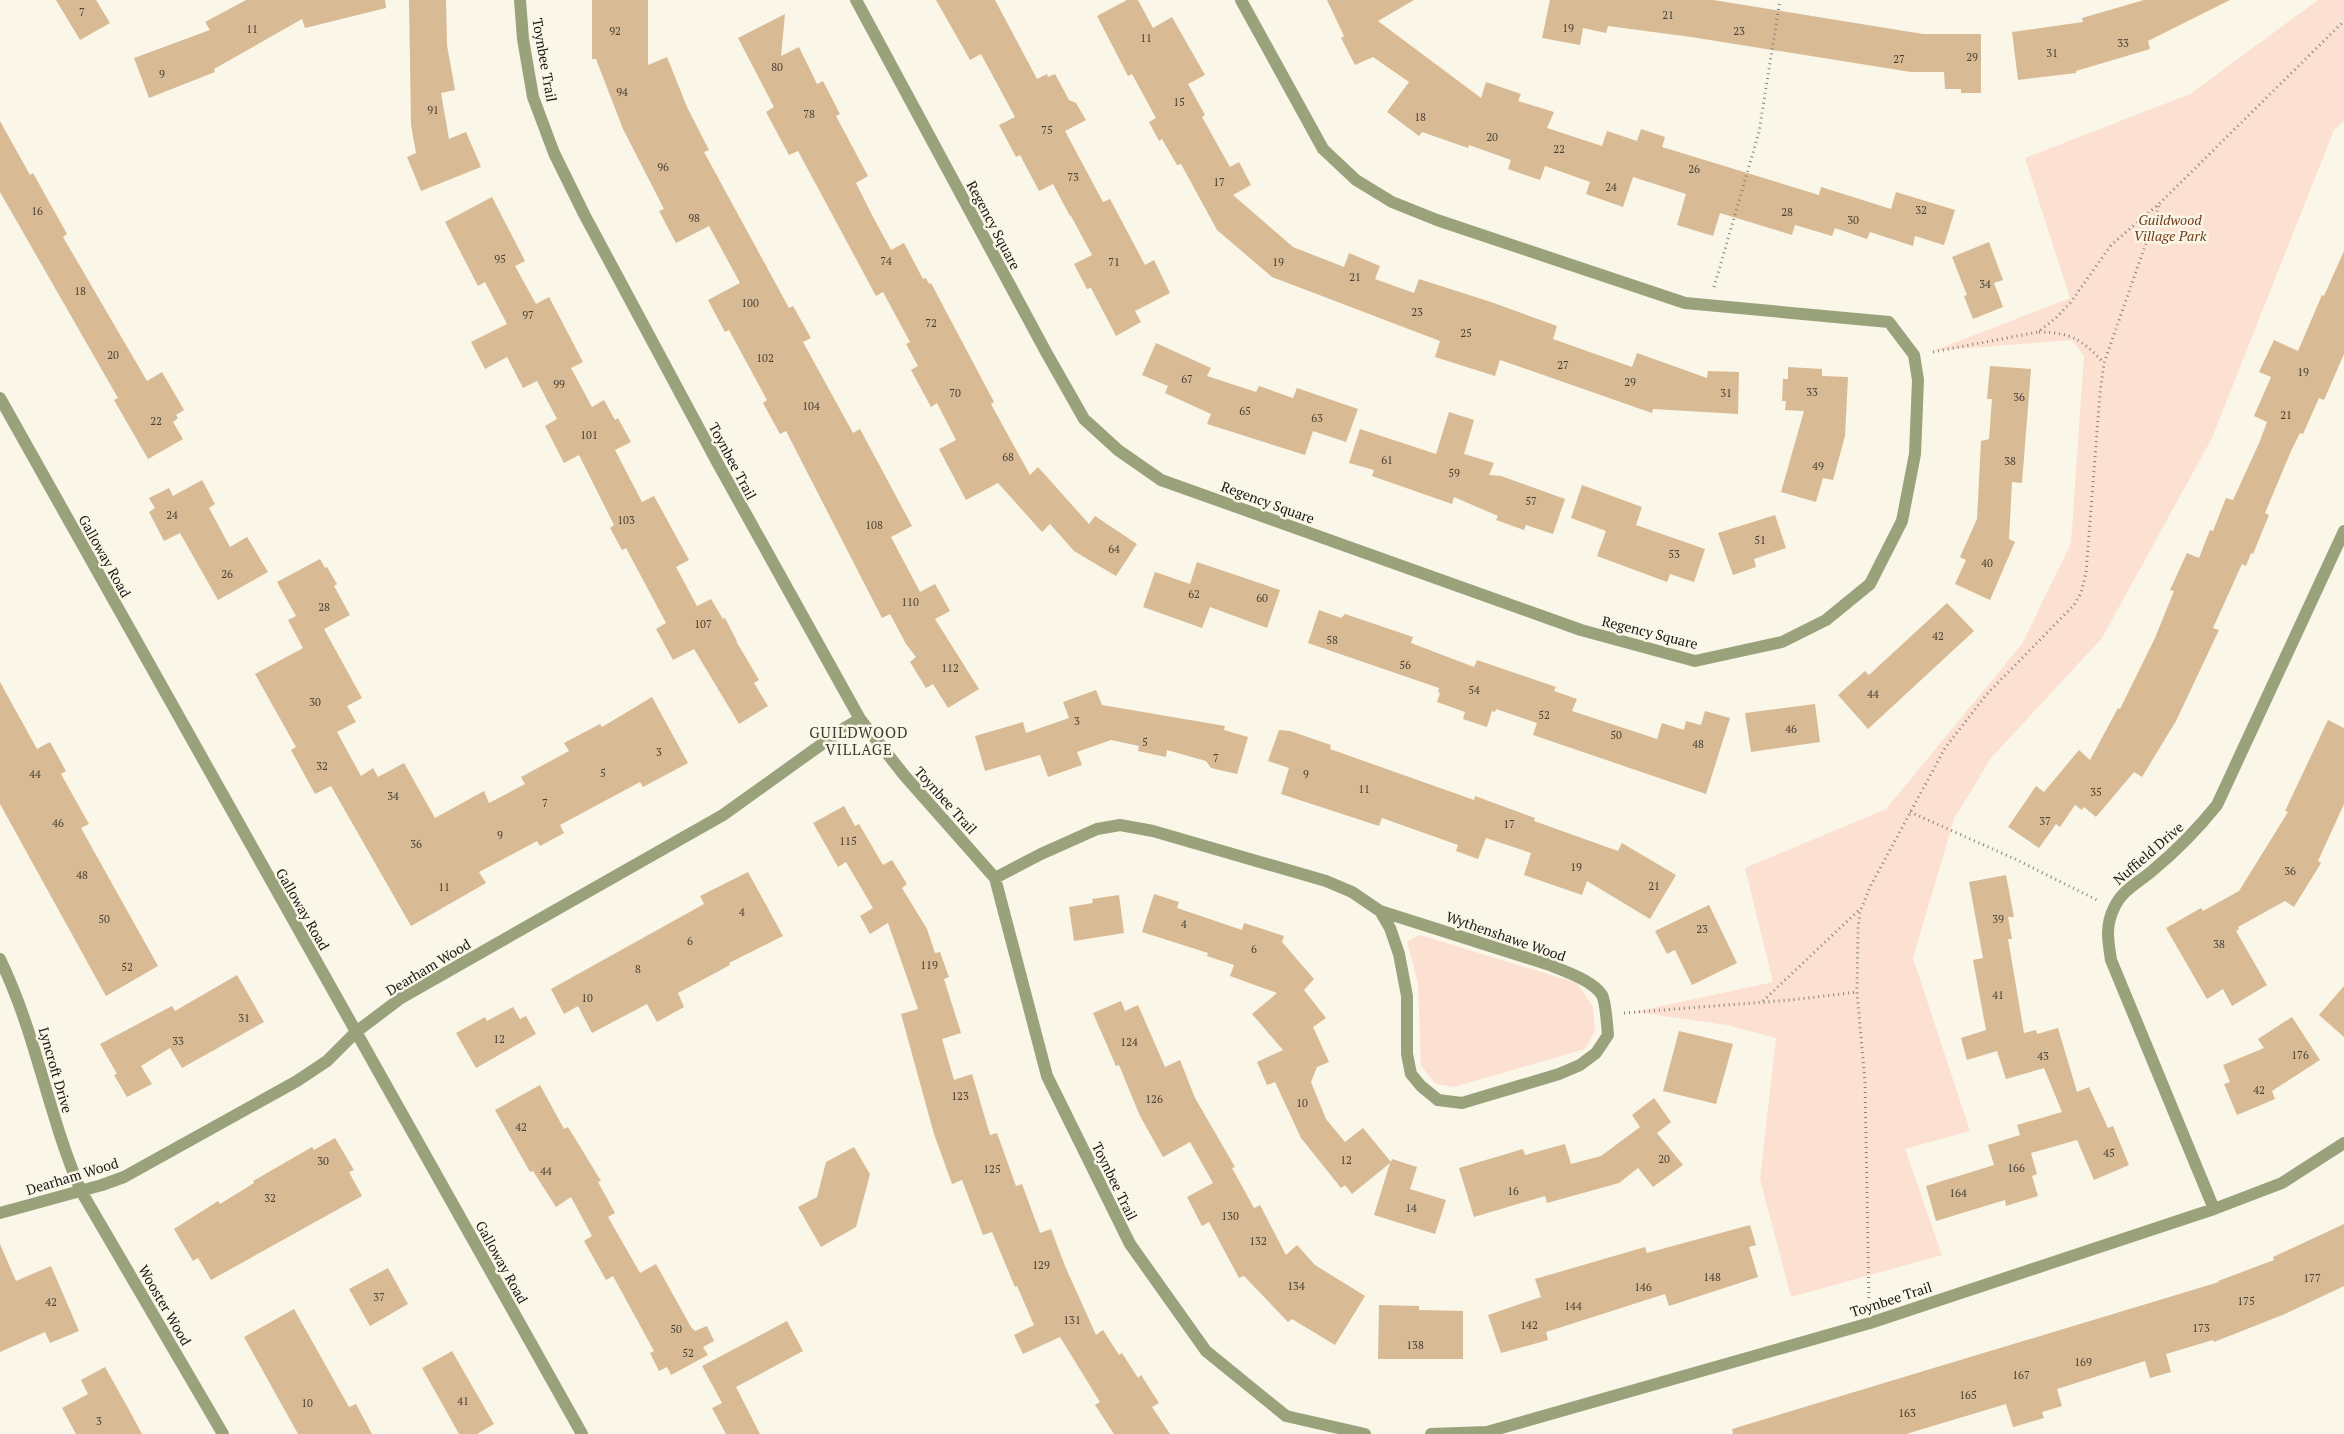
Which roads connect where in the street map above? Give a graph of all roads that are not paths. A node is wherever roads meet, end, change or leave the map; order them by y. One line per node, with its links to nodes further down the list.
1 (520, 0): 6 (street, Toynbee Trail)
2 (856, 0): 3 (street, Regency Square)
3 (1241, 0)
4 (0, 398): 10 (street, Galloway Road)
5 (2344, 531): 13 (street, Nuffield Drive)
6 (860, 719): 7 (street, Toynbee Trail); 10 (street, Dearham Wood)
7 (995, 878): 8 (street, Wythenshawe Wood); 17 (street, Toynbee Trail)
8 (1380, 910): 8 (street, Wythenshawe Wood)
9 (0, 959): 12 (street, Lyncroft Drive)
10 (356, 1032): 12 (street, Dearham Wood); 16 (street, Galloway Road)
11 (2344, 1143): 13 (street, Toynbee Trail)
12 (80, 1191): 14 (street, Dearham Wood); 15 (street, Wooster Wood)
13 (2214, 1209): 18 (street, Toynbee Trail)
14 (0, 1213)
15 (223, 1434)
16 (582, 1434)
17 (1365, 1434)
18 (1431, 1434)

